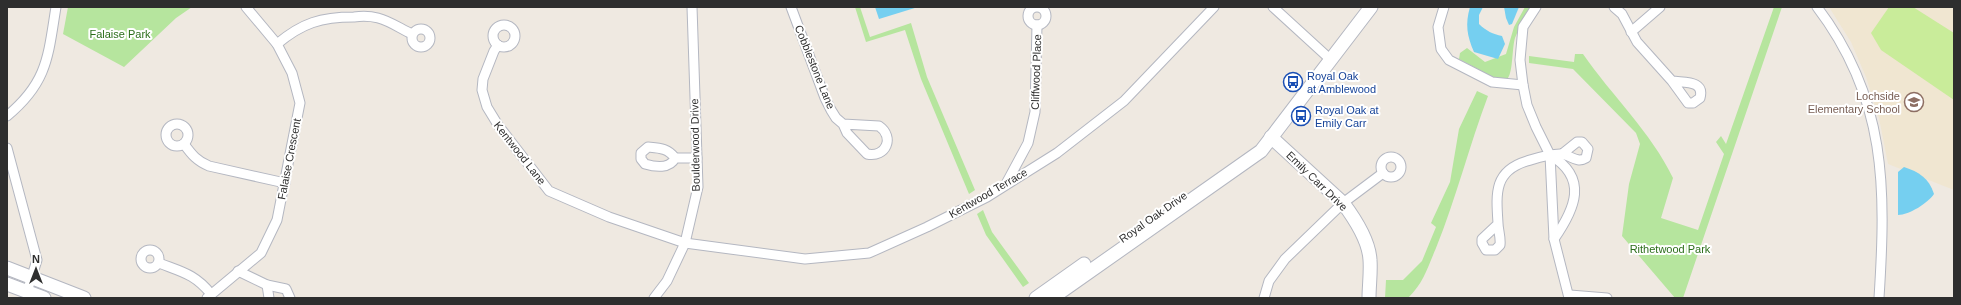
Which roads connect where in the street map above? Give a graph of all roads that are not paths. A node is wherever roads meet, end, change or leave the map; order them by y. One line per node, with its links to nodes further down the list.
1 (56, 7): 21 (street)
2 (246, 7): 16 (street, Falaise Crescent)
3 (692, 7): 29 (street, Boulderwood Drive)
4 (791, 7): 22 (street, Cobblestone Lane)
5 (1214, 7): 32 (street, Kentwood Terrace)
6 (1273, 7): 18 (street)
7 (1371, 7): 18 (main road, Royal Oak Drive)
8 (1444, 7): 20 (street)
9 (1536, 7): 20 (street)
10 (1614, 7): 14 (street)
11 (1660, 7): 14 (street)
12 (1817, 7): 55 (street)
13 (1037, 25): 32 (street, Cliffwood Place)
14 (1631, 32): 19 (street)
15 (412, 34): 16 (street)
16 (277, 44): 31 (street, Falaise Crescent)
17 (498, 46): 36 (street, Kentwood Lane)
18 (1331, 60): 23 (main road, Royal Oak Drive)
19 (1672, 81): 19 (street)
20 (1523, 85): 27 (street)
21 (7, 116)
22 (843, 124): 22 (street, Cobblestone Lane)
23 (1270, 137): 33 (main road, Emily Carr Drive); 46 (main road, Royal Oak Drive)
24 (184, 144): 31 (street)
25 (7, 148): 40 (street)
26 (1562, 154): 27 (street)
27 (1550, 155): 34 (street); 35 (street); 35 (street)
28 (675, 158): 29 (street)
29 (698, 158): 36 (street, Boulderwood Drive)
30 (1383, 173): 33 (street)
31 (285, 183): 39 (street, Falaise Crescent)
32 (1006, 183): 36 (street, Kentwood Terrace)
33 (1343, 203): 52 (street); 53 (main road, Emily Carr Drive)
34 (1498, 224)
35 (1554, 239): 45 (street)
36 (685, 243): 51 (street, Boulderwood Drive)
37 (159, 263): 44 (street)
38 (7, 268): 40 (main road)
39 (238, 271): 42 (street); 44 (street, Falaise Crescent)
40 (32, 278): 43 (street); 48 (main road)
41 (7, 284): 43 (main road)
42 (267, 285): 49 (street); 50 (street)
43 (27, 292): 47 (main road)
44 (209, 296)
45 (1570, 296): 54 (street)
46 (1044, 297)
47 (44, 298)
48 (84, 298)
49 (269, 298)
50 (290, 298)
51 (654, 298)
52 (1264, 298)
53 (1369, 298)
54 (1607, 298)
55 (1879, 298)

